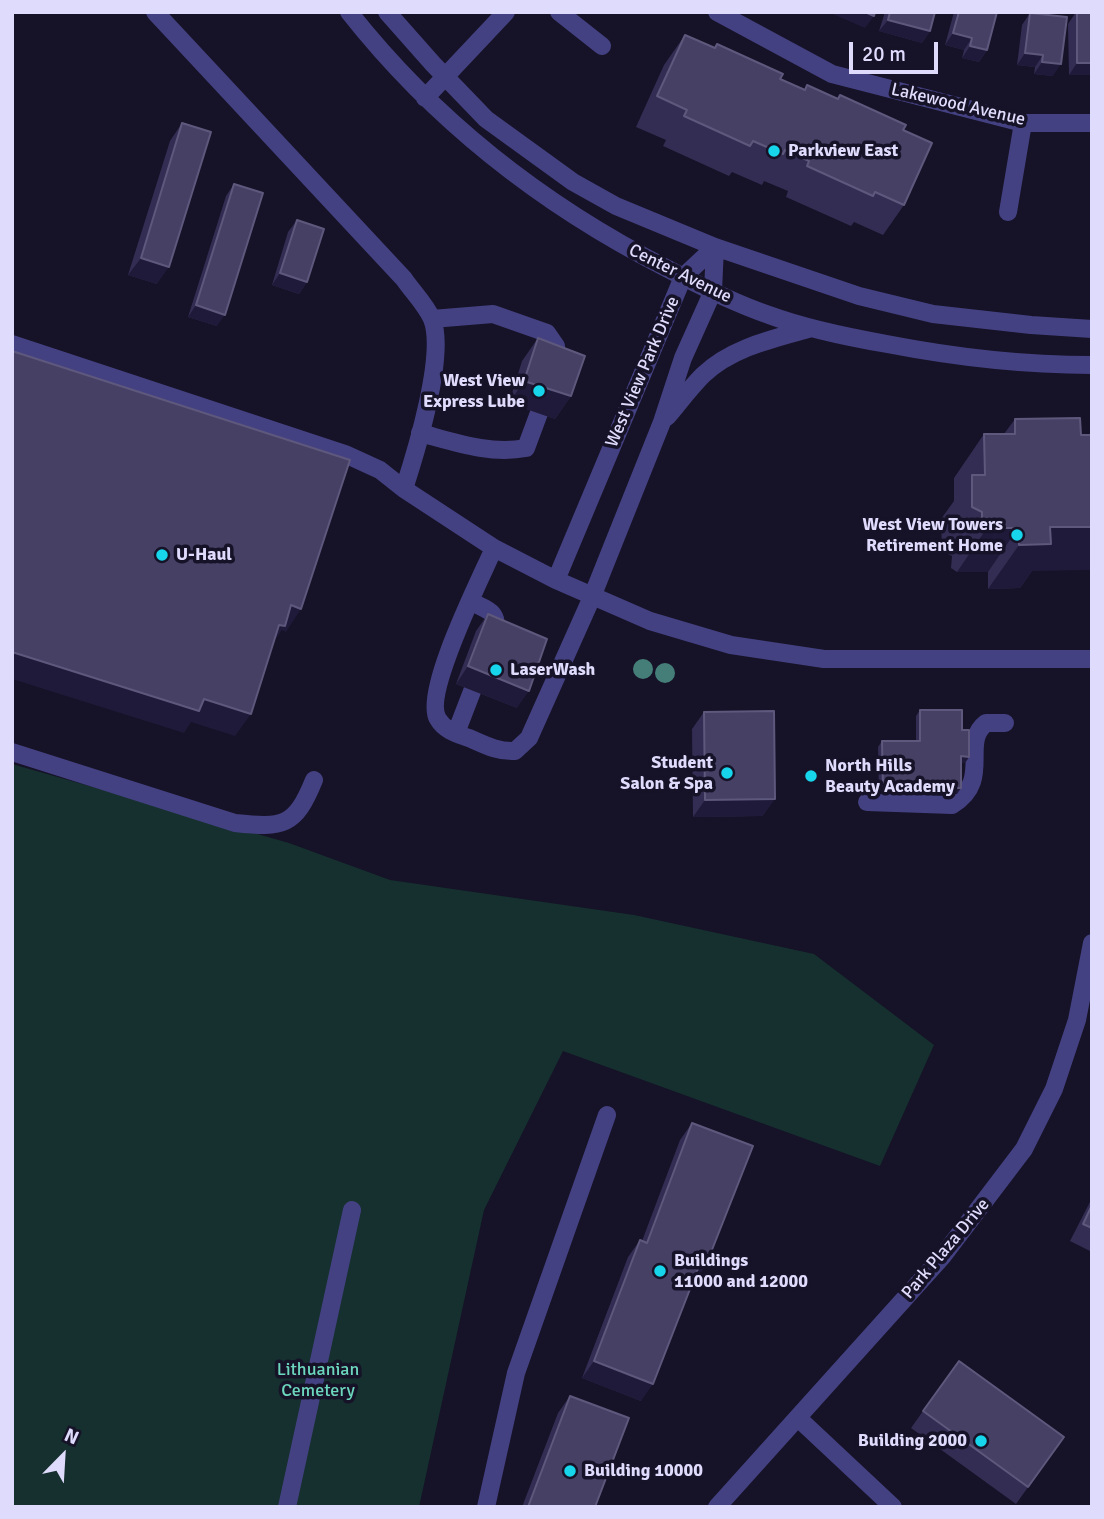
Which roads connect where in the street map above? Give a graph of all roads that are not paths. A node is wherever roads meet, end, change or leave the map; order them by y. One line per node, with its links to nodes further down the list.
1 (155, 12): 16 (street)
2 (349, 12): 9 (street, Center Avenue)
3 (387, 12): 8 (street, Center Avenue)
4 (506, 12): 8 (street)
5 (559, 12): 7 (street)
6 (717, 12): 10 (street, Lakewood Avenue)
7 (602, 46)
8 (445, 78): 9 (street); 13 (street, Center Avenue)
9 (425, 99): 14 (street, Center Avenue)
10 (1023, 123): 11 (street, Lakewood Avenue); 12 (street)
11 (1092, 123)
12 (1009, 212)
13 (715, 247): 14 (street, West View Park Drive); 15 (street, West View Park Drive); 18 (street, Center Avenue)
14 (683, 277): 15 (street, Center Avenue); 27 (street, West View Park Drive)
15 (713, 291): 17 (street, Center Avenue); 23 (street, West View Park Drive)
16 (432, 319): 21 (street); 24 (street)
17 (809, 328): 20 (street, Center Avenue); 23 (street)
18 (1092, 329)
19 (12, 344): 25 (street)
20 (1092, 365)
21 (552, 372)
22 (540, 413): 24 (street)
23 (662, 422): 28 (street, West View Park Drive)
24 (420, 433): 25 (street)
25 (404, 489): 26 (street)
26 (494, 548): 27 (street); 29 (street)
27 (556, 580): 28 (street)
28 (592, 597): 30 (street); 32 (street, West View Park Drive)
29 (471, 602): 32 (street); 32 (street)
30 (1092, 659)
31 (1005, 723): 35 (street)
32 (456, 733)
33 (12, 752): 34 (street)
34 (314, 780)
35 (867, 802)
36 (1092, 943): 39 (street, Park Plaza Drive)
37 (607, 1115): 41 (street)
38 (352, 1210): 40 (street)
39 (798, 1418): 42 (street, Park Plaza Drive); 43 (street)
40 (287, 1507)
41 (486, 1507)
42 (717, 1507)
43 (893, 1507)

